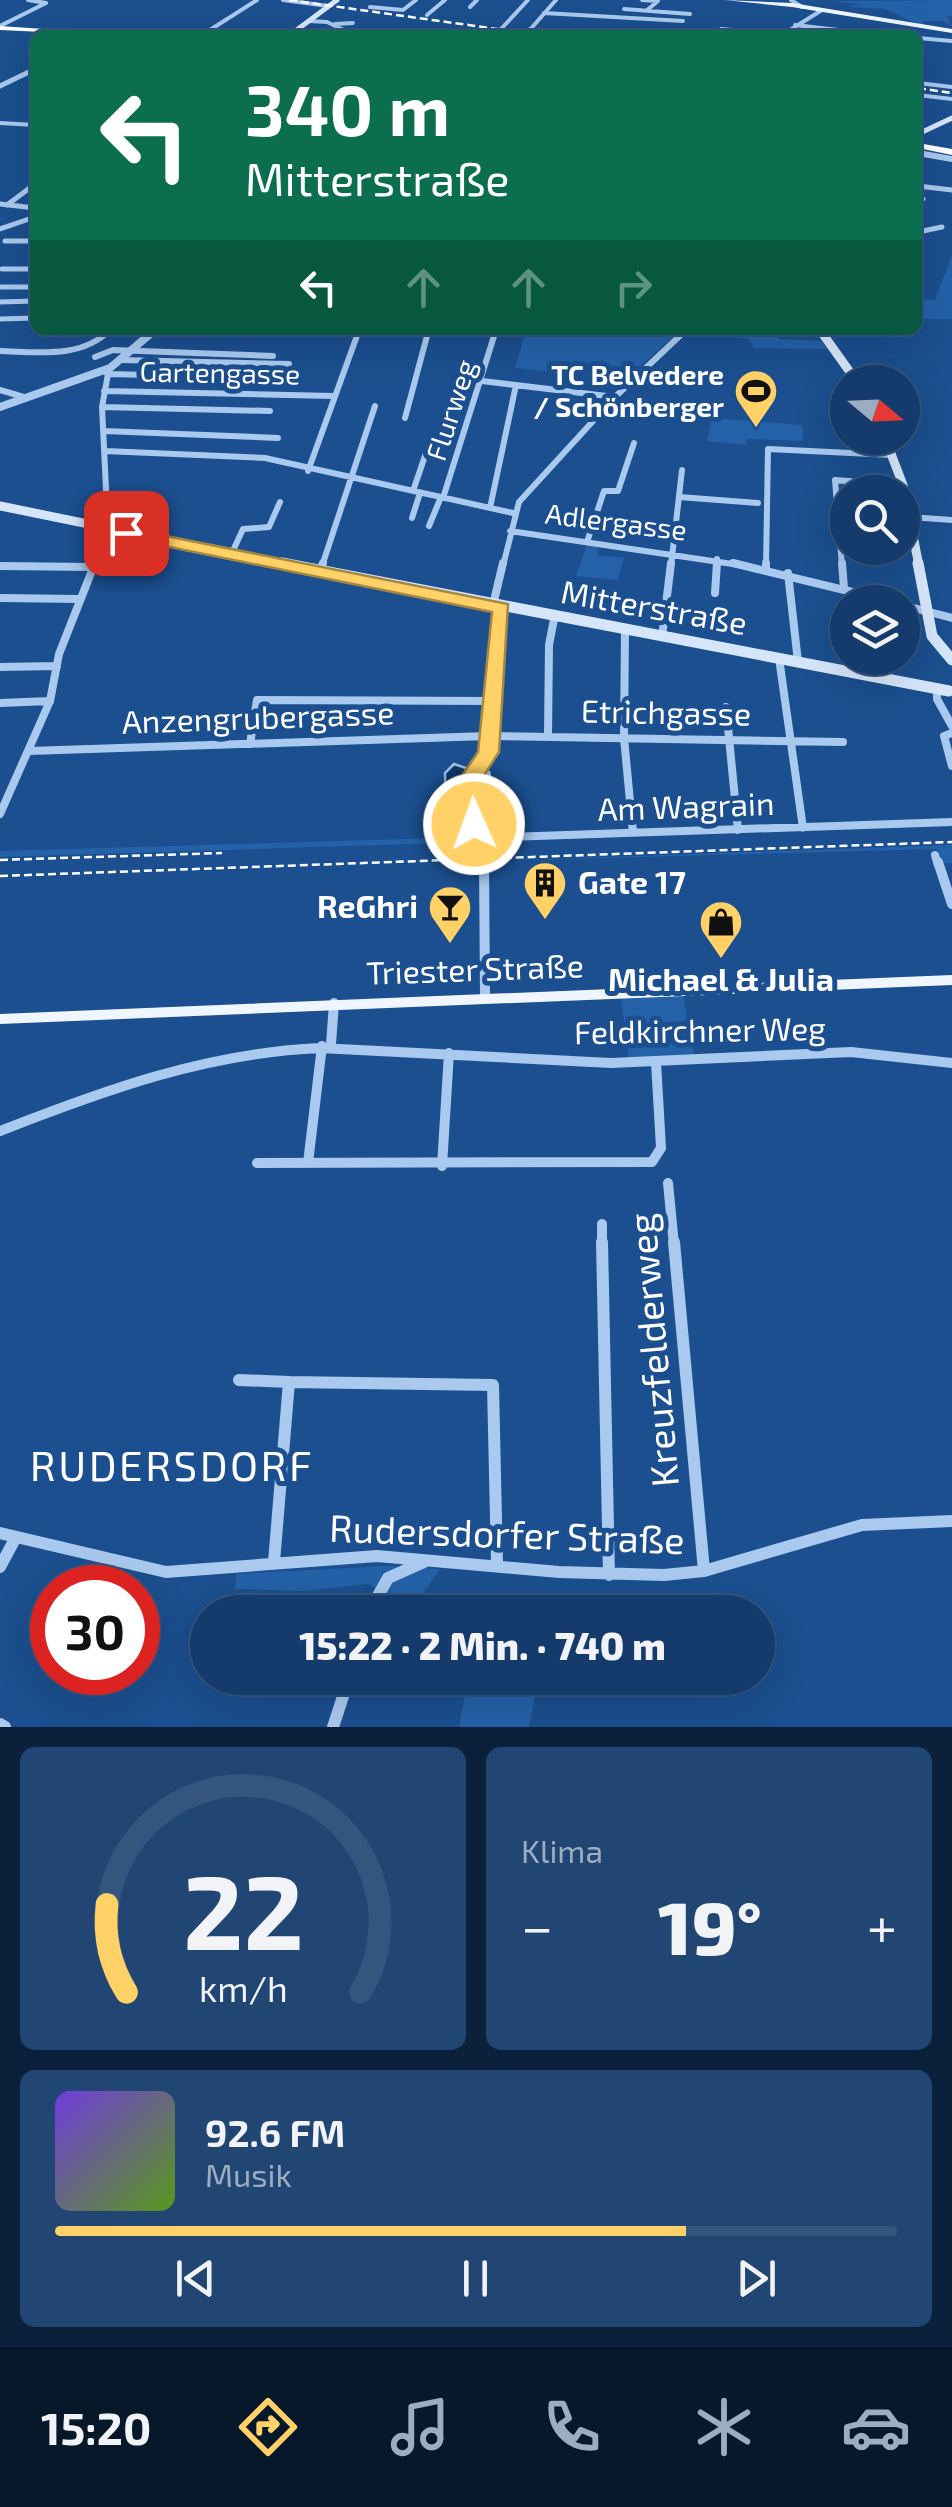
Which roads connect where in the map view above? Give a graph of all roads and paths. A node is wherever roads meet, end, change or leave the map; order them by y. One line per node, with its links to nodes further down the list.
1 (28, 0): 28 (street)
2 (257, 0): 35 (street)
3 (284, 0): 15 (street)
4 (337, 0): 15 (main road)
5 (378, 0): 6 (street)
6 (416, 0)
7 (445, 0): 21 (street)
8 (477, 0): 14 (street)
9 (528, 0): 30 (street)
10 (556, 0): 19 (street)
11 (642, 0): 18 (street)
12 (726, 0): 13 (main road)
13 (796, 4): 17 (main road)
14 (470, 7)
15 (329, 8): 23 (main road)
16 (624, 10): 18 (street)
17 (822, 10): 27 (street); 32 (main road)
18 (649, 12): 20 (street); 22 (street)
19 (544, 13): 22 (street); 38 (street)
20 (690, 14)
21 (427, 15)
22 (647, 19): 24 (street)
23 (309, 21): 25 (street); 36 (main road)
24 (683, 21)
25 (332, 24): 26 (street); 37 (street)
26 (353, 24)
27 (794, 25): 29 (street); 40 (street)
28 (0, 27): 33 (highway); 34 (highway)
29 (822, 28): 41 (street); 42 (street)
30 (501, 29)
31 (721, 29): 39 (street)
32 (951, 29)
33 (30, 30)
34 (38, 30)
35 (210, 30)
36 (297, 30)
37 (344, 30)
38 (529, 30)
39 (731, 30)
40 (788, 30)
41 (811, 30)
42 (839, 30)
43 (922, 38): 44 (street)
44 (952, 41)
45 (30, 71): 47 (street)
46 (922, 83): 48 (street)
47 (0, 86)
48 (952, 87)
49 (922, 95): 50 (street)
50 (952, 98)
51 (949, 121): 54 (main road)
52 (0, 122): 53 (street)
53 (30, 125)
54 (922, 132)
55 (922, 150): 56 (highway)
56 (952, 155)
57 (922, 186): 59 (street)
58 (30, 187): 60 (street)
59 (952, 190)
60 (3, 205): 61 (street)
61 (30, 208)
62 (30, 219): 63 (street)
63 (15, 224): 64 (street); 68 (street)
64 (2, 227)
65 (942, 227): 66 (street)
66 (922, 231)
67 (30, 240): 68 (street)
68 (5, 241): 69 (street)
69 (0, 249)
70 (2, 269): 71 (street)
71 (30, 269)
72 (0, 287): 73 (street)
73 (30, 287)
74 (30, 301): 75 (street)
75 (0, 302)
76 (30, 318): 77 (street)
77 (0, 319)
78 (106, 335): 87 (street)
79 (150, 335): 88 (street)
80 (358, 335): 100 (street)
81 (392, 335): 86 (street)
82 (460, 335): 86 (street)
83 (495, 335): 96 (street, Flurweg)
84 (681, 335): 101 (street)
85 (824, 335): 93 (main road)
86 (426, 336): 107 (street)
87 (0, 351)
88 (131, 352): 89 (street); 90 (street); 91 (street)
89 (273, 356)
90 (95, 357)
91 (121, 360): 92 (street); 94 (street)
92 (289, 364)
93 (845, 365)
94 (106, 372): 95 (street); 99 (street); 102 (street)
95 (281, 378)
96 (482, 382): 97 (street); 122 (street, Flurweg)
97 (516, 385): 101 (street); 127 (street)
98 (0, 390): 102 (street)
99 (104, 391): 100 (street, Gartengasse); 105 (street)
100 (334, 396): 118 (street)
101 (615, 397): 128 (street)
102 (27, 398): 104 (street)
103 (375, 406): 120 (street)
104 (0, 407)
105 (102, 407): 106 (street); 108 (street)
106 (270, 411)
107 (406, 418)
108 (104, 432): 109 (street); 112 (street)
109 (278, 438)
110 (634, 444): 135 (street)
111 (428, 447): 121 (street)
112 (106, 452): 118 (street); 133 (street)
113 (830, 453): 142 (street)
114 (879, 455): 116 (street)
115 (892, 455): 119 (main road)
116 (880, 467)
117 (682, 470): 123 (street)
118 (308, 471): 120 (street)
119 (899, 475)
120 (354, 480): 121 (street); 143 (street)
121 (416, 492): 122 (street); 129 (street)
122 (442, 497): 127 (street); 132 (street, Flurweg)
123 (679, 498): 125 (street); 136 (street)
124 (280, 502): 137 (street)
125 (758, 503)
126 (0, 506): 133 (main road, Mitterstraße)
127 (490, 508): 128 (street)
128 (513, 513): 134 (street)
129 (412, 518)
130 (920, 518): 131 (street)
131 (952, 520)
132 (429, 526)
133 (108, 530): 137 (main road, Mitterstraße); 141 (street)
134 (510, 532): 135 (street, Adlergasse); 149 (street)
135 (588, 539): 136 (street, Adlergasse)
136 (672, 550): 138 (street, Adlergasse); 155 (street)
137 (231, 554): 143 (main road, Mitterstraße)
138 (716, 559): 142 (street, Adlergasse); 146 (street, Adlergasse)
139 (918, 565): 151 (main road)
140 (0, 566): 141 (street)
141 (92, 568): 148 (street)
142 (766, 569): 144 (street, Adlergasse)
143 (320, 571): 149 (main road, Mitterstraße)
144 (788, 573): 145 (street, Adlergasse); 158 (street)
145 (833, 585)
146 (715, 594)
147 (0, 598): 148 (street)
148 (78, 599): 159 (street)
149 (497, 607): 153 (main road, Mitterstraße); 162 (street)
150 (920, 610): 151 (street)
151 (927, 612): 152 (street); 157 (main road)
152 (952, 618)
153 (554, 619): 154 (main road, Mitterstraße); 168 (street)
154 (625, 631): 155 (main road, Mitterstraße); 169 (street)
155 (662, 637): 156 (main road, Mitterstraße)
156 (779, 658): 158 (main road, Mitterstraße); 171 (street)
157 (952, 660)
158 (798, 662): 161 (main road, Mitterstraße)
159 (57, 666): 160 (street); 163 (street)
160 (0, 668)
161 (948, 691): 166 (street)
162 (492, 700): 167 (street); 173 (street)
163 (50, 702): 164 (street); 174 (street)
164 (0, 703)
165 (726, 706): 170 (street)
166 (951, 725): 175 (street)
167 (488, 736): 168 (street, Etrichgasse); 173 (street, Anzengrubergasse); 176 (street)
168 (548, 736): 169 (street, Etrichgasse)
169 (624, 738): 170 (street, Etrichgasse); 181 (street)
170 (726, 739): 171 (street, Etrichgasse); 180 (street)
171 (788, 740): 172 (street, Etrichgasse); 179 (street)
172 (843, 742)
173 (250, 744): 174 (street, Anzengrubergasse)
174 (29, 751): 177 (street)
175 (952, 766)
176 (478, 767): 181 (street, Am Wagrain); 186 (street)
177 (1, 809)
178 (952, 822): 179 (street, Am Wagrain)
179 (803, 828): 180 (street, Am Wagrain)
180 (738, 830): 181 (street, Am Wagrain)
181 (633, 833)
182 (935, 855): 183 (street)
183 (952, 904)
184 (952, 971): 186 (main road, Triester Straße)
185 (952, 980): 186 (main road, Triester Straße)
186 (484, 993): 187 (main road, Triester Straße); 188 (main road, Triester Straße)
187 (334, 1004): 189 (main road, Triester Straße); 190 (street)
188 (0, 1010)
189 (0, 1019)
190 (326, 1045): 191 (street, Feldkirchner Weg); 194 (street, Feldkirchner Weg); 196 (street)
191 (449, 1053): 192 (street, Feldkirchner Weg); 197 (street)
192 (656, 1062): 193 (street, Feldkirchner Weg); 197 (street)
193 (952, 1063)
194 (0, 1131)
195 (257, 1163): 196 (street)
196 (308, 1163): 197 (street)
197 (442, 1166)
198 (668, 1183): 209 (street, Kreuzfelderweg)
199 (602, 1224): 210 (street)
200 (238, 1380): 201 (street)
201 (289, 1382): 206 (street); 207 (street)
202 (952, 1521): 209 (street, Rudersdorfer Straße)
203 (0, 1533): 204 (street, Rudersdorfer Straße)
204 (15, 1539): 206 (street, Rudersdorfer Straße); 208 (street)
205 (436, 1558): 206 (street, Rudersdorfer Straße); 207 (street, Rudersdorfer Straße); 211 (street)
206 (274, 1562)
207 (497, 1565): 210 (street, Rudersdorfer Straße)
208 (0, 1567)
209 (704, 1570): 210 (street, Rudersdorfer Straße)
210 (609, 1575)
211 (375, 1595)
212 (344, 1695): 213 (street)
213 (334, 1727)

